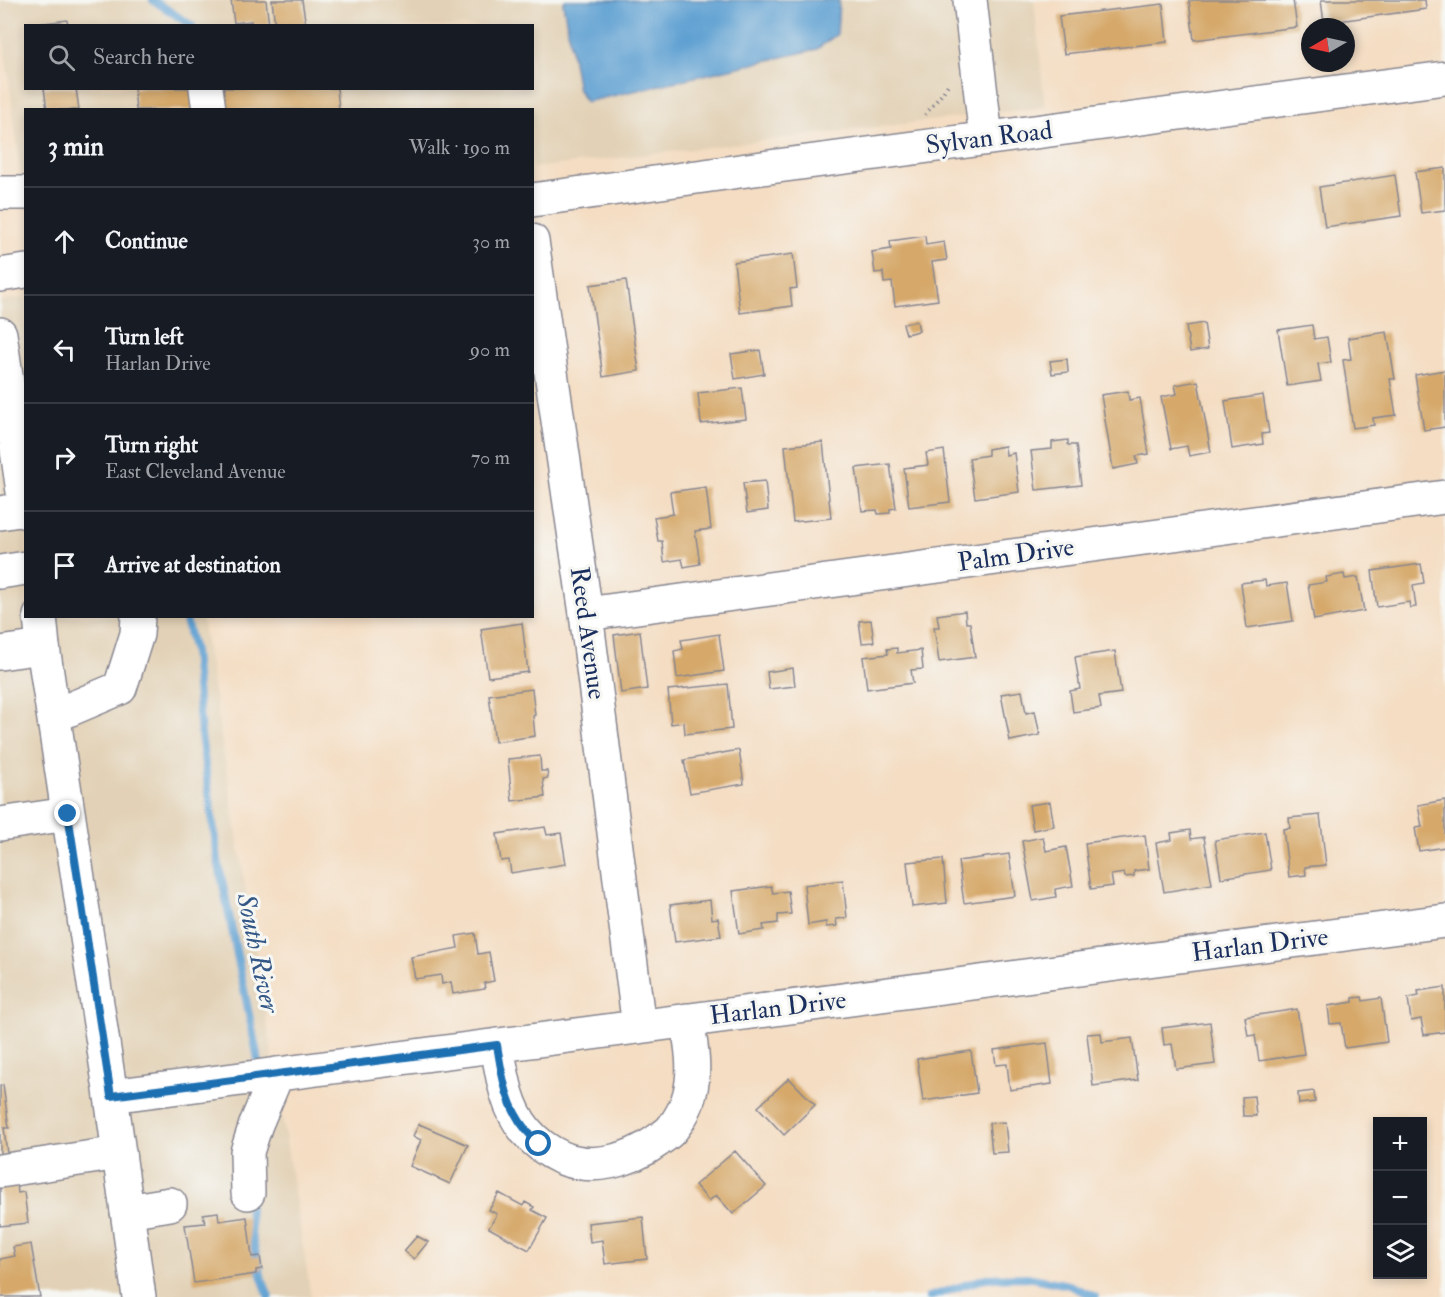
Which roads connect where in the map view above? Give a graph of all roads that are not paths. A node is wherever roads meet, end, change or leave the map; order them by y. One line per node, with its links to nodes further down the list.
1 (970, 0): 5 (street)
2 (1445, 78): 5 (street, Sylvan Road)
3 (206, 90): 4 (street)
4 (209, 108)
5 (986, 138): 8 (street, Sylvan Road)
6 (0, 193): 7 (street)
7 (24, 193)
8 (534, 200)
9 (534, 255): 20 (street, Reed Avenue)
10 (24, 271): 11 (street)
11 (0, 275)
12 (0, 334): 13 (street)
13 (18, 411): 14 (street)
14 (24, 497)
15 (1445, 497): 20 (street, Palm Drive)
16 (24, 511): 17 (street)
17 (0, 513)
18 (24, 568): 19 (street)
19 (0, 572)
20 (586, 614): 29 (street, Reed Avenue)
21 (138, 618): 24 (street)
22 (42, 632): 23 (street); 24 (street)
23 (0, 653)
24 (54, 716): 25 (street)
25 (68, 814): 26 (street); 32 (street)
26 (0, 824)
27 (1445, 921): 28 (street, Harlan Drive)
28 (687, 1020): 29 (street, Harlan Drive); 30 (street)
29 (639, 1026): 30 (street, Harlan Drive)
30 (497, 1045): 31 (street, Harlan Drive)
31 (277, 1074): 32 (street, Harlan Drive); 35 (street)
32 (111, 1096): 33 (street)
33 (119, 1153): 34 (street); 37 (street)
34 (0, 1171)
35 (248, 1192)
36 (170, 1204): 37 (street)
37 (127, 1211): 38 (street)
38 (139, 1297)

